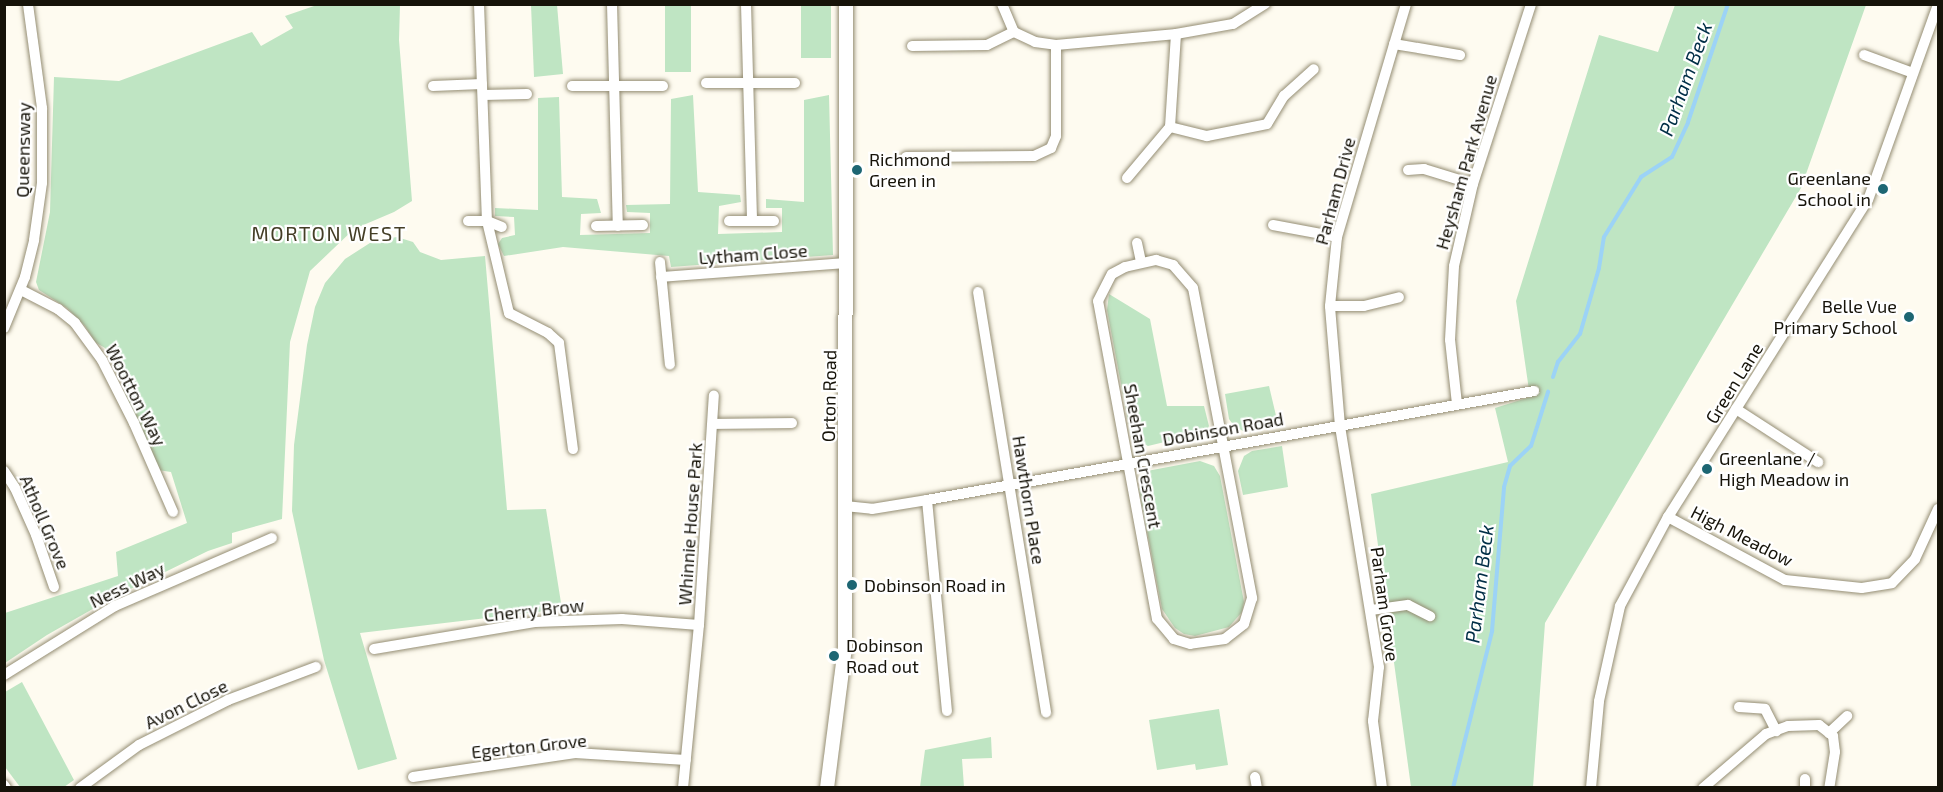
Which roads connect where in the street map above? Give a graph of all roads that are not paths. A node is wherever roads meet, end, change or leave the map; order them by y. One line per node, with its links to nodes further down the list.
1 (28, 4): 50 (street, Queensway)
2 (479, 4): 27 (street)
3 (612, 4): 23 (street)
4 (746, 4): 21 (street)
5 (846, 4): 48 (street, Orton Road)
6 (1002, 4): 11 (street)
7 (1265, 4): 12 (street)
8 (1406, 4): 13 (street, Parham Drive)
9 (1531, 4): 33 (street, Heysham Park Avenue)
10 (1938, 5): 19 (street, Green Lane)
11 (1014, 32): 14 (street); 15 (street)
12 (1176, 34): 14 (street); 29 (street)
13 (1394, 44): 16 (street); 44 (street, Parham Drive)
14 (1056, 45): 30 (street)
15 (912, 46)
16 (1460, 55)
17 (1864, 55): 19 (street)
18 (1314, 69): 29 (street)
19 (1913, 73): 59 (street, Green Lane)
20 (706, 83): 21 (street)
21 (748, 83): 22 (street); 37 (street)
22 (795, 83)
23 (614, 85): 25 (street); 26 (street); 42 (street)
24 (433, 86): 27 (street)
25 (572, 86)
26 (663, 86)
27 (483, 90): 28 (street); 35 (street)
28 (527, 94)
29 (1170, 127): 32 (street)
30 (906, 157)
31 (1408, 170): 33 (street)
32 (1127, 178)
33 (1473, 184): 58 (street, Heysham Park Avenue)
34 (468, 220): 35 (street)
35 (487, 220): 43 (street); 64 (street)
36 (729, 221): 37 (street)
37 (752, 221): 38 (street)
38 (774, 221)
39 (643, 225): 42 (street)
40 (1273, 225): 44 (street)
41 (596, 226): 42 (street)
42 (618, 226)
43 (502, 227)
44 (1337, 237): 53 (street, Parham Drive)
45 (1137, 243): 47 (street)
46 (660, 262): 49 (street)
47 (1141, 262): 63 (street, Sheehan Crescent); 66 (street, Sheehan Crescent)
48 (846, 263): 49 (street, Lytham Close); 70 (street, Orton Road)
49 (662, 277): 55 (street)
50 (21, 290): 54 (street, Queensway); 72 (street, Wootton Way)
51 (978, 292): 68 (street, Hawthorn Place)
52 (1399, 297): 53 (street)
53 (1330, 306): 62 (street, Parham Drive)
54 (4, 328)
55 (670, 365)
56 (1534, 391): 58 (street, Dobinson Road)
57 (714, 395): 61 (street, Whinnie House Park)
58 (1457, 404): 62 (street, Dobinson Road)
59 (1737, 409): 65 (street); 73 (street, Green Lane)
60 (792, 423): 61 (street, Whinnie House Park)
61 (713, 424): 78 (street, Whinnie House Park)
62 (1340, 426): 63 (street, Dobinson Road); 76 (street, Parham Grove)
63 (1223, 446): 66 (street, Dobinson Road); 66 (street, Sheehan Crescent)
64 (573, 449)
65 (1818, 462)
66 (1127, 463): 68 (street, Dobinson Road)
67 (4, 471): 75 (street, Atholl Grove)
68 (1010, 484): 69 (street, Dobinson Road); 84 (street, Hawthorn Place)
69 (927, 500): 70 (street, Dobinson Road); 83 (street)
70 (845, 506): 92 (street, Orton Road)
71 (1938, 509): 73 (street, High Meadow)
72 (172, 512)
73 (1668, 517): 94 (street, Green Lane)
74 (272, 538): 81 (street, Ness Way)
75 (54, 587)
76 (1371, 610): 77 (street); 93 (street, Parham Grove)
77 (1430, 616)
78 (699, 626): 79 (street, Cherry Brow); 88 (street, Whinnie House Park)
79 (374, 649)
80 (316, 667): 90 (street, Avon Close)
81 (4, 675)
82 (1739, 707): 86 (street)
83 (946, 711)
84 (1046, 713)
85 (1847, 716): 87 (street)
86 (1776, 731): 87 (street); 95 (street)
87 (1829, 733): 96 (street)
88 (686, 760): 89 (street, Egerton Grove); 91 (street, Whinnie House Park)
89 (412, 777)
90 (80, 788)
91 (683, 788)
92 (827, 788)
93 (1382, 788)
94 (1591, 788)
95 (1703, 788)
96 (1829, 788)

